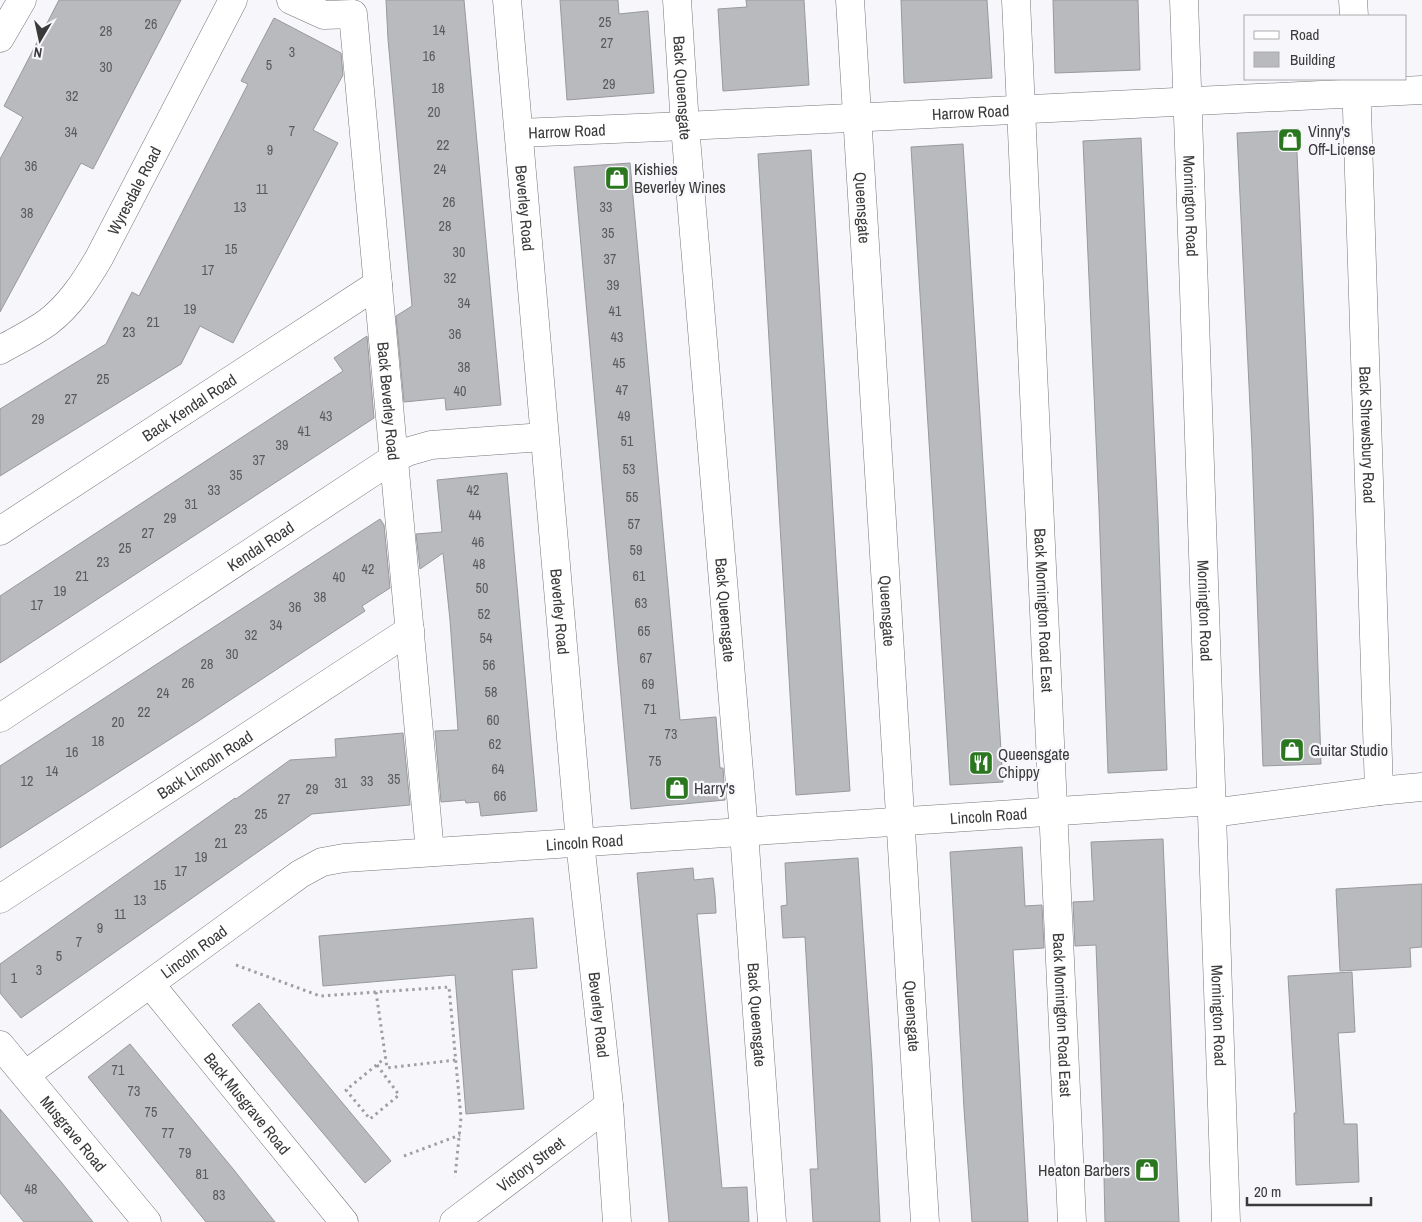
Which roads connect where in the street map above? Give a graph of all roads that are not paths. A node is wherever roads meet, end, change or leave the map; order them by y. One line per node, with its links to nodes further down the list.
1 (22, 0): 11 (street)
2 (233, 0): 20 (street, Wyresdale Road)
3 (291, 0): 19 (street, Back Beverley Road)
4 (507, 0): 18 (street, Beverley Road)
5 (677, 0): 17 (street, Back Queensgate)
6 (850, 0): 16 (street, Queensgate)
7 (1016, 0): 15 (street, Back Mornington Road East)
8 (1184, 0): 14 (street, Mornington Road)
9 (1353, 0): 10 (street)
10 (1354, 15)
11 (0, 38)
12 (1356, 86): 13 (street, Harrow Road); 14 (street, Harrow Road); 27 (street, Back Shrewsbury Road)
13 (1422, 90)
14 (1187, 101): 15 (street, Harrow Road); 28 (street, Mornington Road)
15 (1020, 109): 16 (street, Harrow Road); 29 (street, Back Mornington Road East)
16 (857, 117): 17 (street, Harrow Road); 30 (street, Queensgate)
17 (686, 126): 18 (street, Harrow Road); 31 (street, Back Queensgate)
18 (519, 133): 21 (street, Beverley Road)
19 (378, 284): 22 (street, Back Beverley Road); 23 (street, Back Kendal Road)
20 (0, 350)
21 (544, 436): 22 (street, Kendal Road); 32 (street, Beverley Road)
22 (394, 458): 24 (street, Back Beverley Road); 25 (street, Kendal Road)
23 (0, 531)
24 (410, 630): 33 (street, Back Beverley Road); 34 (street, Back Lincoln Road)
25 (0, 718)
26 (1422, 787): 27 (street, Lincoln Road)
27 (1379, 791): 28 (street, Lincoln Road)
28 (1212, 807): 29 (street, Lincoln Road); 46 (street, Mornington Road)
29 (1054, 812): 30 (street, Lincoln Road); 45 (street, Back Mornington Road East)
30 (901, 821): 31 (street, Lincoln Road); 44 (street, Queensgate)
31 (744, 832): 32 (street, Lincoln Road); 43 (street, Back Queensgate)
32 (580, 842): 33 (street, Lincoln Road); 38 (street, Beverley Road)
33 (430, 852): 35 (street, Lincoln Road)
34 (0, 899)
35 (150, 984): 37 (street, Lincoln Road); 40 (street, Back Musgrave Road)
36 (0, 1045): 37 (street, Musgrave Road)
37 (25, 1075): 39 (street, Musgrave Road)
38 (608, 1106): 41 (street, Victory Street); 42 (street, Beverley Road)
39 (147, 1222)
40 (344, 1222)
41 (454, 1222)
42 (617, 1222)
43 (772, 1222)
44 (925, 1222)
45 (1072, 1222)
46 (1226, 1222)

